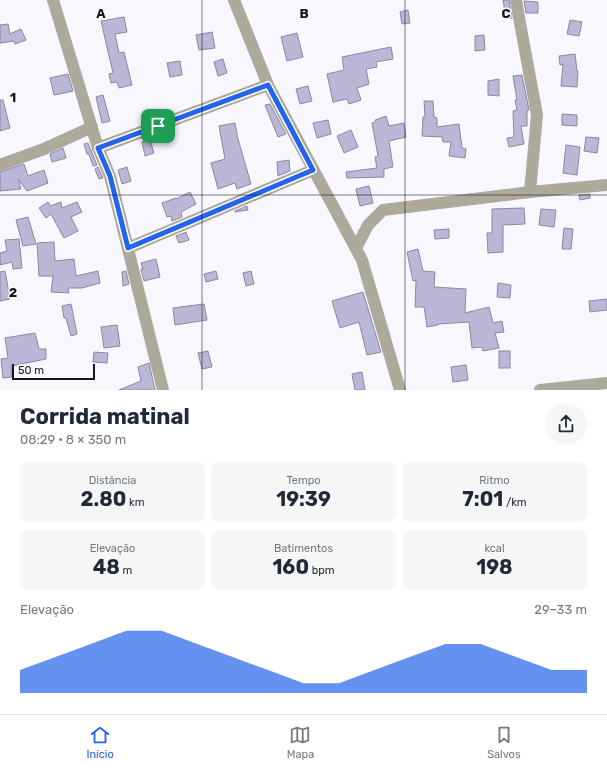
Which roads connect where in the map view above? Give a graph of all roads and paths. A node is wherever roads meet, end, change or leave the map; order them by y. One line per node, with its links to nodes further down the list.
1 (53, 0): 5 (street)
2 (234, 0): 4 (street)
3 (516, 0): 10 (street)
4 (268, 85): 6 (street); 8 (street)
5 (92, 127): 6 (street); 7 (street)
6 (98, 148): 11 (street)
7 (0, 165)
8 (313, 170): 11 (street); 12 (street)
9 (607, 185): 10 (street)
10 (530, 192): 12 (street)
11 (128, 248): 15 (street)
12 (356, 248): 16 (street)
13 (607, 383): 14 (street)
14 (557, 389): 17 (street)
15 (163, 390)
16 (400, 390)
17 (540, 390)

